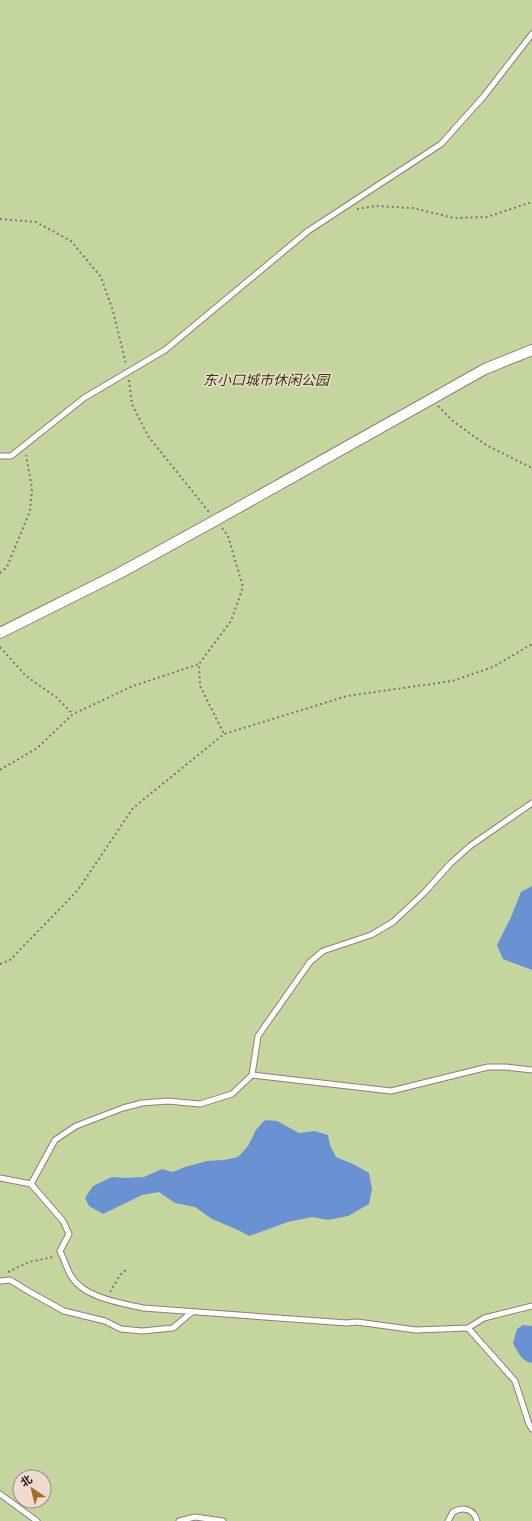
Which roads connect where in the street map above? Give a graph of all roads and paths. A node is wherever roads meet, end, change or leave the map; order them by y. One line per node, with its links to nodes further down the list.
1 (532, 34): 3 (lane)
2 (532, 202): 3 (path)
3 (337, 212): 6 (lane)
4 (0, 219): 6 (path)
5 (532, 350): 7 (street)
6 (128, 373): 8 (lane); 11 (path)
7 (431, 399): 10 (path); 11 (street)
8 (24, 445): 9 (lane); 12 (path)
9 (0, 456)
10 (532, 468)
11 (216, 520): 13 (street); 16 (path)
12 (0, 573)
13 (0, 633)
14 (532, 644): 18 (path)
15 (0, 647): 17 (path)
16 (199, 664): 17 (path); 18 (path)
17 (73, 714): 19 (path)
18 (224, 734): 21 (path)
19 (0, 770)
20 (532, 803): 23 (lane)
21 (0, 964)
22 (532, 1070): 23 (lane)
23 (252, 1075): 25 (lane)
24 (0, 1178): 25 (lane)
25 (31, 1184): 30 (lane)
26 (56, 1258): 28 (path)
27 (126, 1270): 30 (path)
28 (6, 1274)
29 (0, 1281): 32 (lane)
30 (102, 1297): 32 (lane)
31 (532, 1306): 33 (lane)
32 (192, 1312): 33 (lane)
33 (468, 1328): 34 (lane)
34 (532, 1429)
35 (0, 1494): 36 (lane)
36 (37, 1521)
37 (179, 1521): 38 (lane)
38 (222, 1521)
39 (448, 1521): 40 (lane)
40 (477, 1521)

